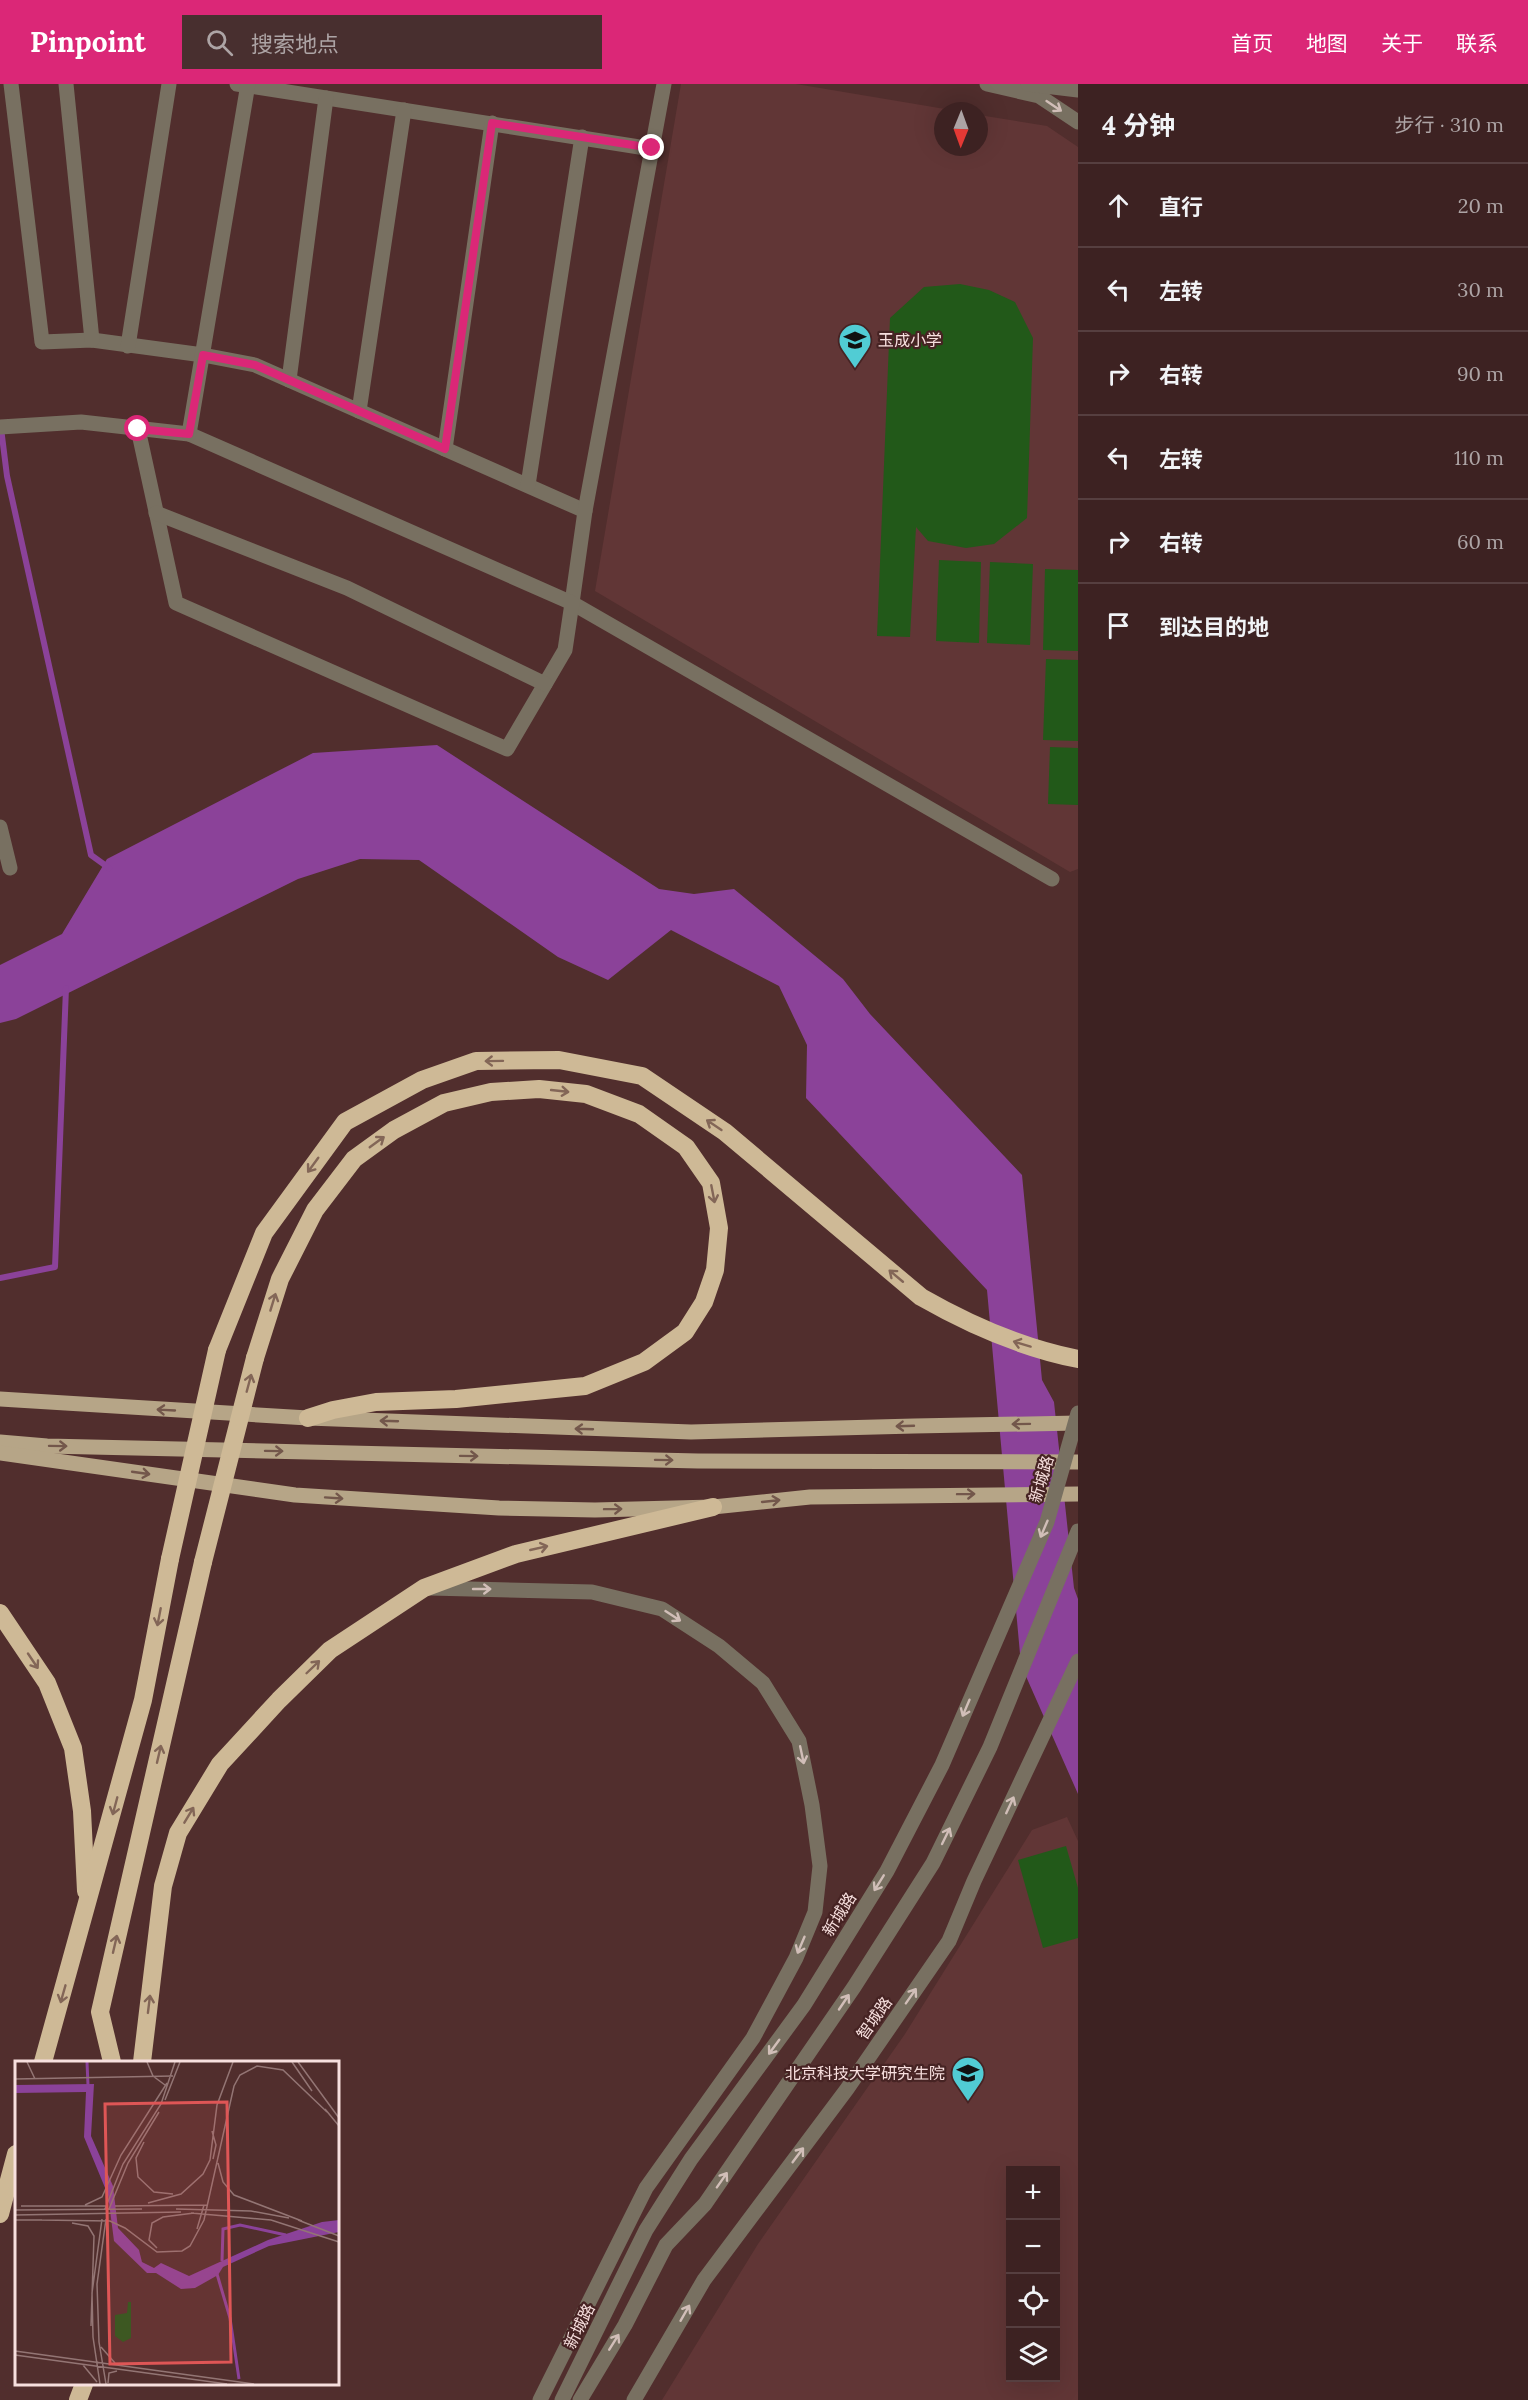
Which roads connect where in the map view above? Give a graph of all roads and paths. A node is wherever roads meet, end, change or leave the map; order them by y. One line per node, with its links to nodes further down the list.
1 (11, 84): 15 (street)
2 (66, 84): 15 (street)
3 (169, 84): 16 (street)
4 (244, 84): 9 (street); 17 (street)
5 (664, 84): 14 (street)
6 (987, 84): 11 (street, one-way to 11)
7 (1028, 84): 8 (street)
8 (1078, 90)
9 (326, 98): 10 (street); 18 (street)
10 (404, 110): 12 (street); 19 (street)
11 (1078, 122)
12 (492, 123): 13 (street); 23 (street)
13 (582, 137): 14 (street); 24 (street)
14 (652, 148): 25 (street)
15 (92, 340): 16 (street)
16 (128, 346): 17 (street)
17 (203, 355): 18 (street); 22 (street)
18 (289, 380): 19 (street)
19 (359, 411): 23 (street)
20 (0, 428): 21 (street)
21 (138, 429): 22 (street); 26 (street)
22 (189, 434): 27 (street)
23 (445, 449): 24 (street)
24 (528, 485): 25 (street)
25 (585, 511): 27 (street)
26 (156, 513): 28 (street); 28 (street)
27 (572, 603): 28 (street); 31 (street)
28 (545, 684)
29 (0, 826): 30 (street)
30 (3, 871)
31 (1052, 879)
32 (1078, 1359): 46 (highway, one-way to 46, bridge)
33 (0, 1399): 35 (main road, one-way to 33)
34 (1078, 1413): 56 (street, 新城路, one-way to 56, bridge)
35 (308, 1418): 36 (main road, one-way to 35); 48 (highway, one-way to 35, bridge)
36 (1078, 1424)
37 (0, 1442): 39 (main road, one-way to 39)
38 (0, 1453): 41 (main road, one-way to 41)
39 (1078, 1462)
40 (1078, 1494): 41 (main road, one-way to 40)
41 (713, 1507): 43 (highway, one-way to 41)
42 (1078, 1531): 53 (street, one-way to 42)
43 (424, 1588): 49 (highway, one-way to 43); 55 (street, one-way to 55)
44 (0, 1613): 46 (highway, one-way to 46)
45 (1078, 1660): 57 (street, 智城路, one-way to 45)
46 (87, 1911): 47 (highway, one-way to 47)
47 (43, 2061)
48 (112, 2061)
49 (142, 2061)
50 (15, 2158): 51 (highway)
51 (0, 2214)
52 (84, 2385): 54 (highway)
53 (582, 2396)
54 (78, 2400)
55 (540, 2400)
56 (562, 2400)
57 (634, 2400)

